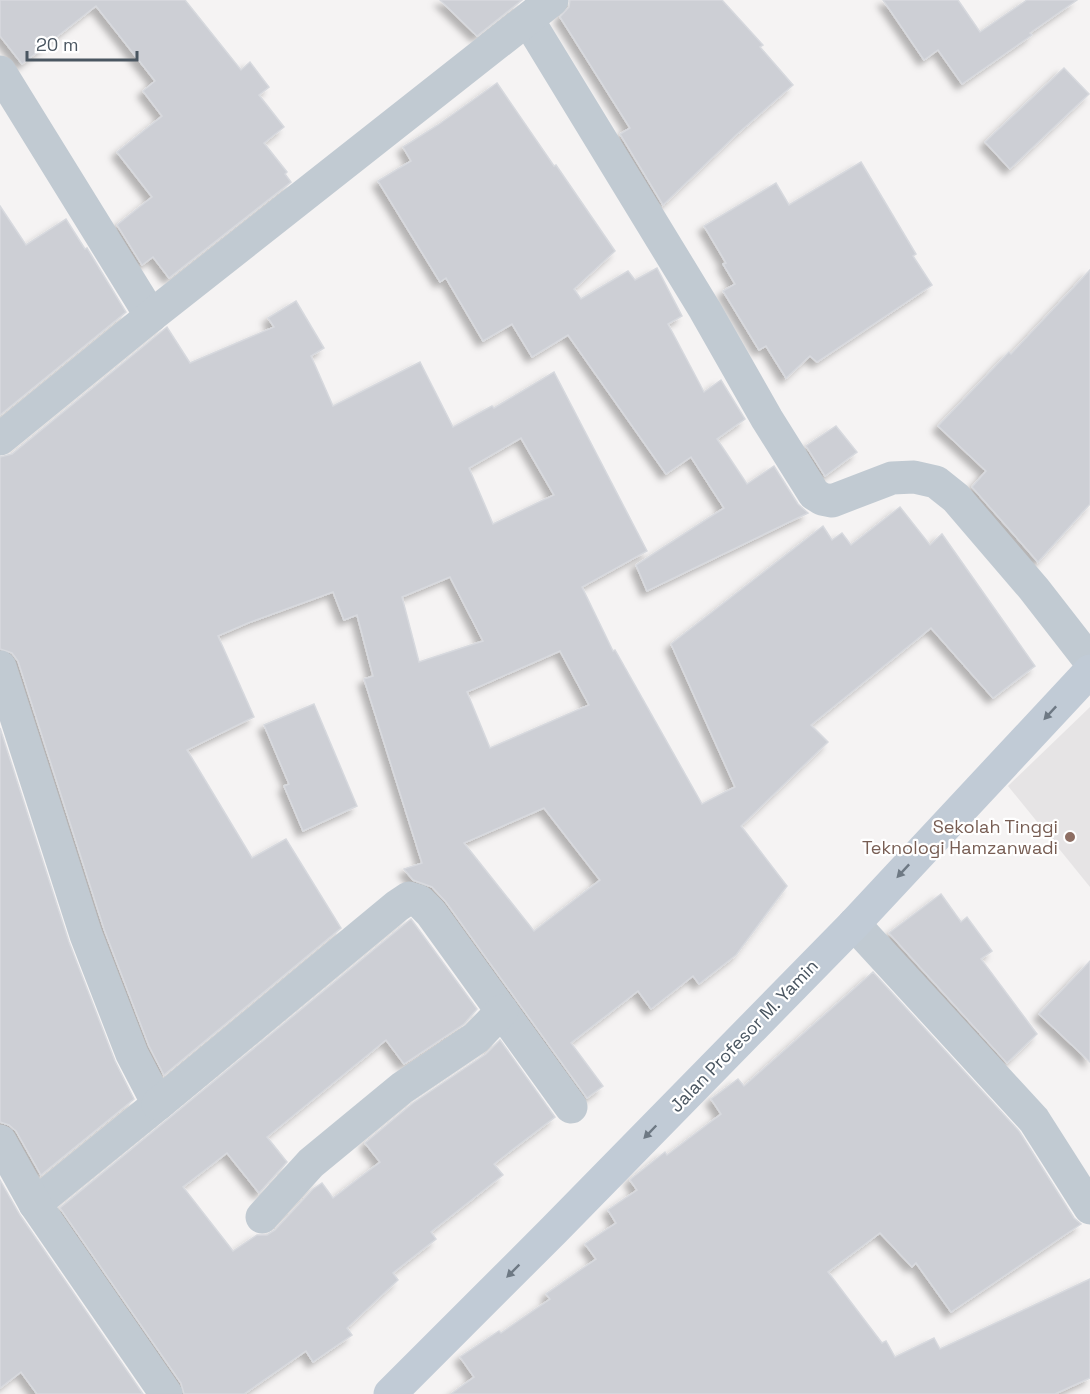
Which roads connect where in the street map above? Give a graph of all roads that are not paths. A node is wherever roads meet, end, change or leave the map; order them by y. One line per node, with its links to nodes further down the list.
1 (540, 10): 3 (street); 5 (street)
2 (0, 72): 3 (street)
3 (151, 316): 4 (street)
4 (0, 440)
5 (1090, 662)
6 (0, 668): 10 (street)
7 (1090, 671): 8 (main road, Jalan Profesor M. Yamin, one-way to 8)
8 (854, 924): 14 (street); 17 (main road, Jalan Profesor M. Yamin, one-way to 17)
9 (502, 1011): 10 (street); 11 (street); 15 (street)
10 (158, 1104): 13 (street)
11 (571, 1107)
12 (0, 1142): 13 (street)
13 (35, 1204): 16 (street)
14 (1090, 1208)
15 (262, 1217)
16 (166, 1394)
17 (390, 1394)

